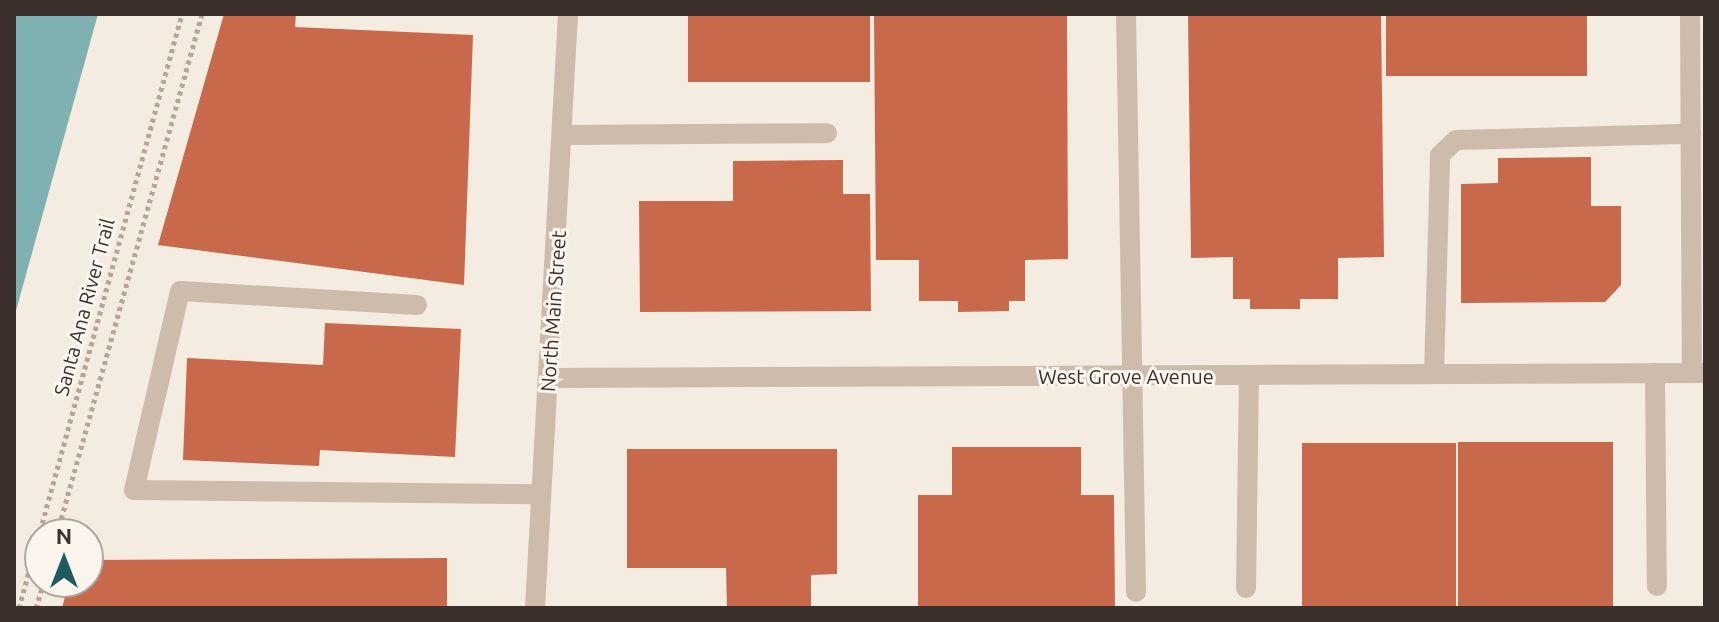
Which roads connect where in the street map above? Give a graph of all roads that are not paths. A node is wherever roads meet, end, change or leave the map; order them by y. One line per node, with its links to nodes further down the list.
1 (568, 14): 6 (street, North Main Street)
2 (1126, 14): 12 (street)
3 (1690, 14): 5 (street)
4 (827, 133): 6 (street)
5 (1691, 134): 9 (street); 10 (street)
6 (564, 135): 13 (street, North Main Street)
7 (417, 305): 14 (street)
8 (1655, 373): 9 (street, West Grove Avenue); 10 (street, West Grove Avenue); 15 (street)
9 (1698, 373)
10 (1434, 374): 11 (street, West Grove Avenue)
11 (1249, 375): 12 (street, West Grove Avenue); 16 (street)
12 (1131, 376): 13 (street, West Grove Avenue); 17 (street)
13 (548, 378): 14 (street, North Main Street)
14 (541, 494): 18 (street, North Main Street)
15 (1657, 586)
16 (1246, 588)
17 (1136, 592)
18 (535, 608)

